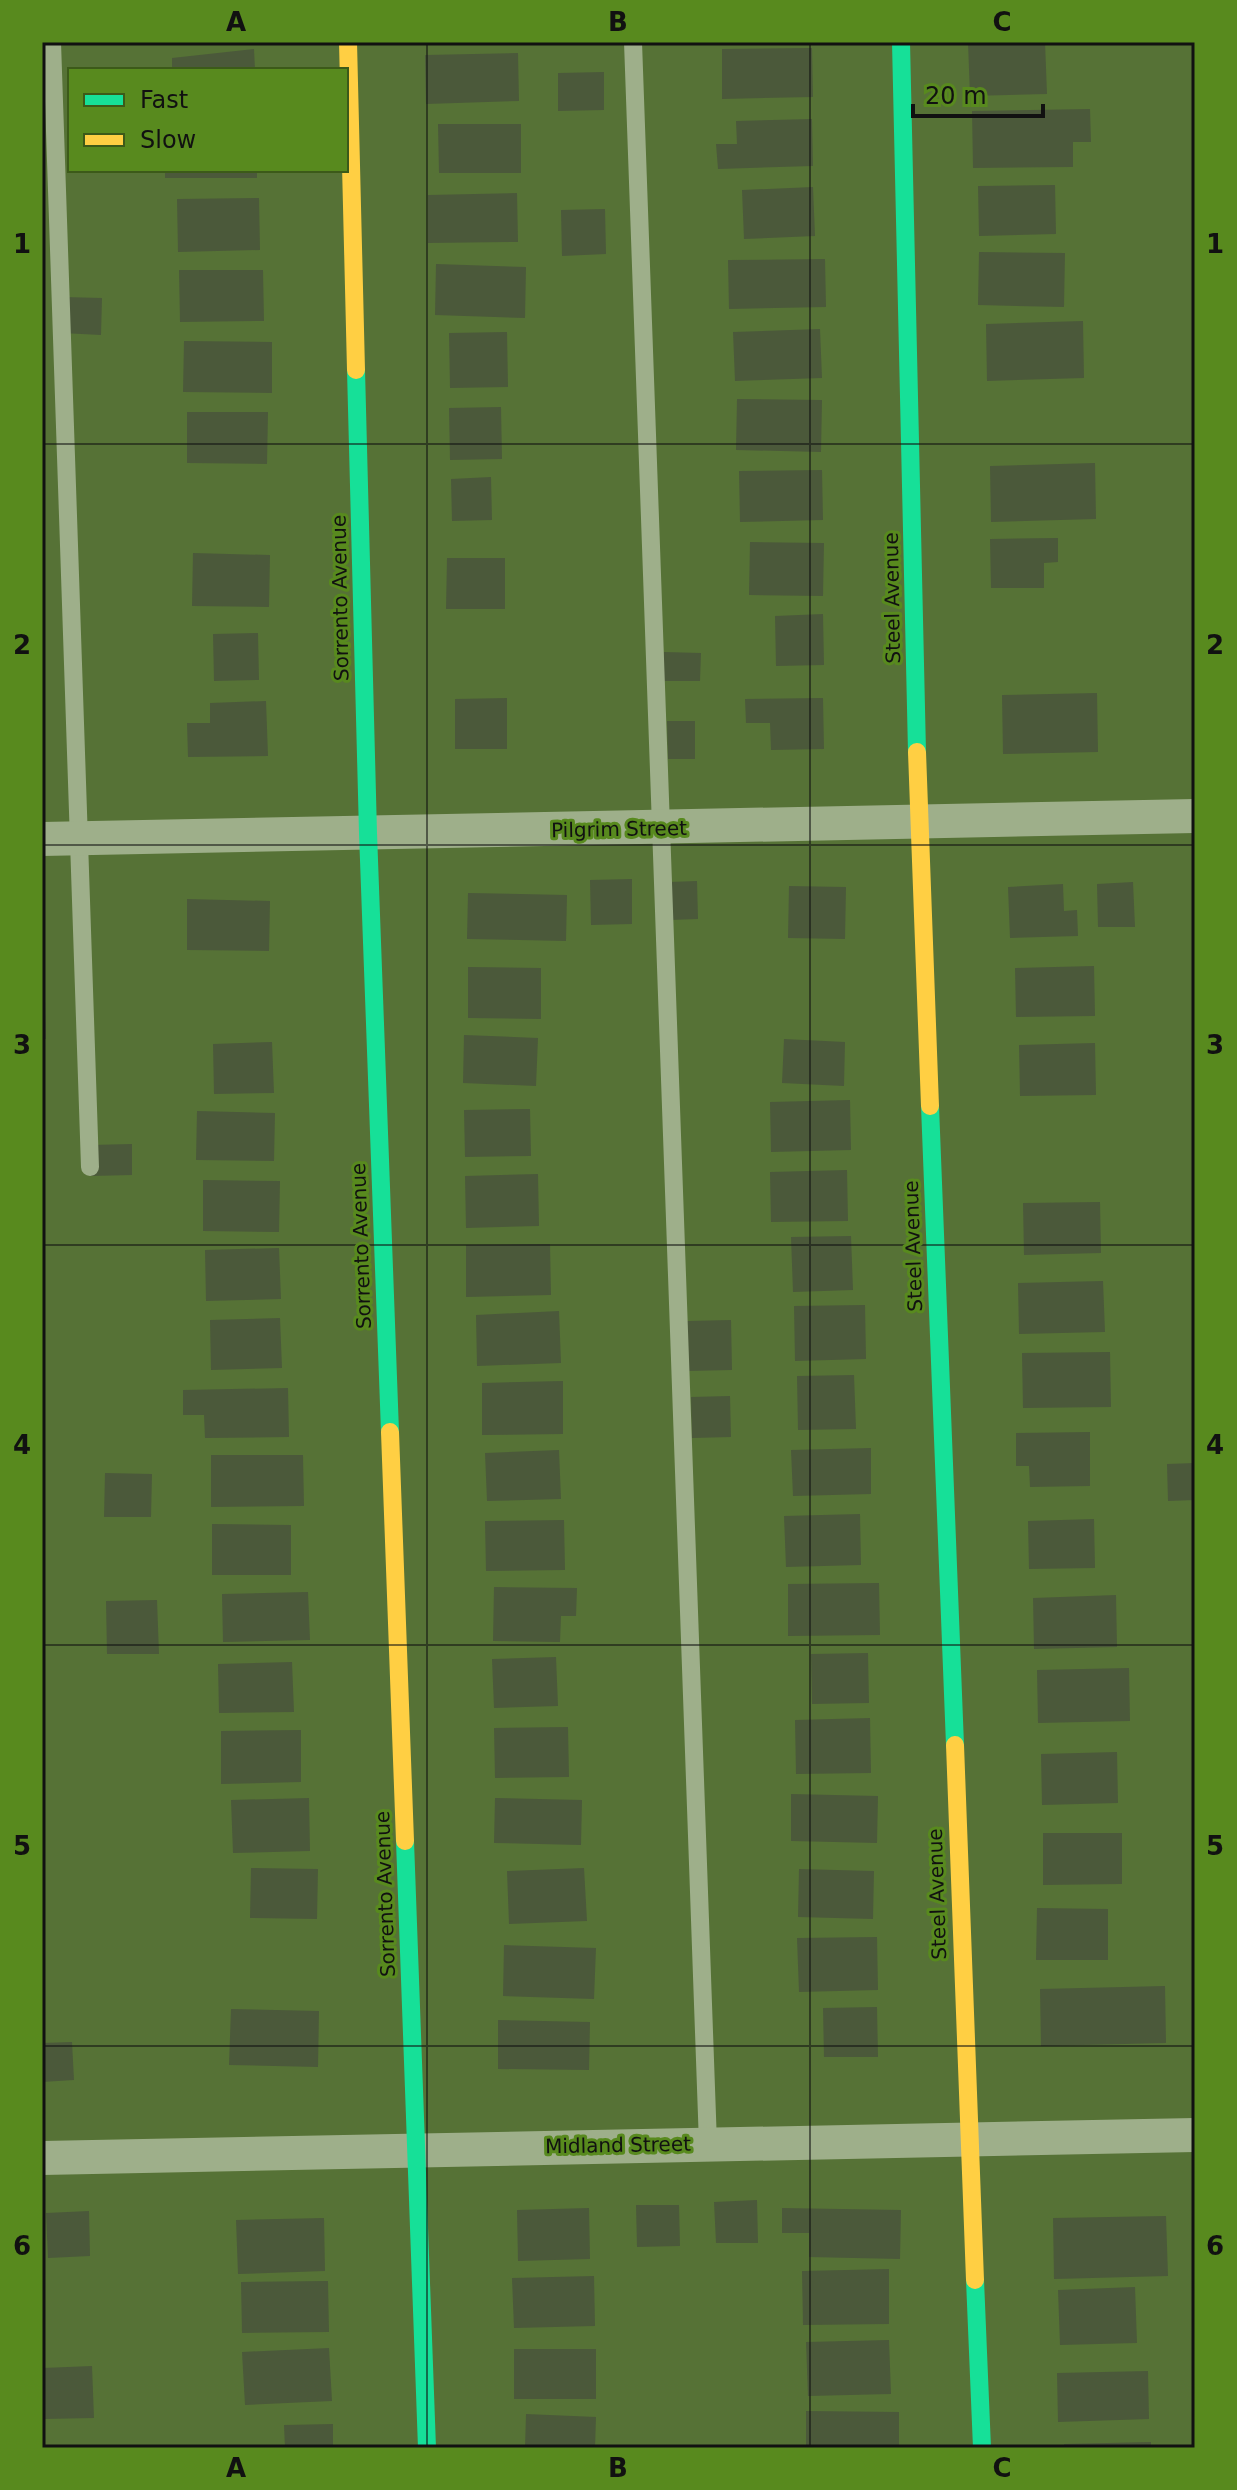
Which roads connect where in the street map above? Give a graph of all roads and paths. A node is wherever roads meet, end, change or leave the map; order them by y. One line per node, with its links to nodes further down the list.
1 (52, 42): 9 (lane)
2 (348, 42): 8 (street, Sorrento Avenue)
3 (633, 42): 7 (lane)
4 (901, 42): 6 (street, Steel Avenue)
5 (1195, 816): 6 (street, Pilgrim Street)
6 (919, 824): 7 (street, Pilgrim Street); 13 (street, Steel Avenue)
7 (659, 828): 8 (street, Pilgrim Street); 14 (lane)
8 (368, 833): 9 (street, Pilgrim Street); 15 (street, Sorrento Avenue)
9 (79, 838): 10 (street, Pilgrim Street); 11 (lane)
10 (42, 839)
11 (90, 1167)
12 (1195, 2135): 13 (street, Midland Street)
13 (968, 2139): 14 (street, Midland Street); 18 (street, Steel Avenue)
14 (708, 2144): 15 (street, Midland Street)
15 (416, 2149): 16 (street, Midland Street); 17 (street, Sorrento Avenue)
16 (42, 2158)
17 (427, 2448)
18 (982, 2448)

